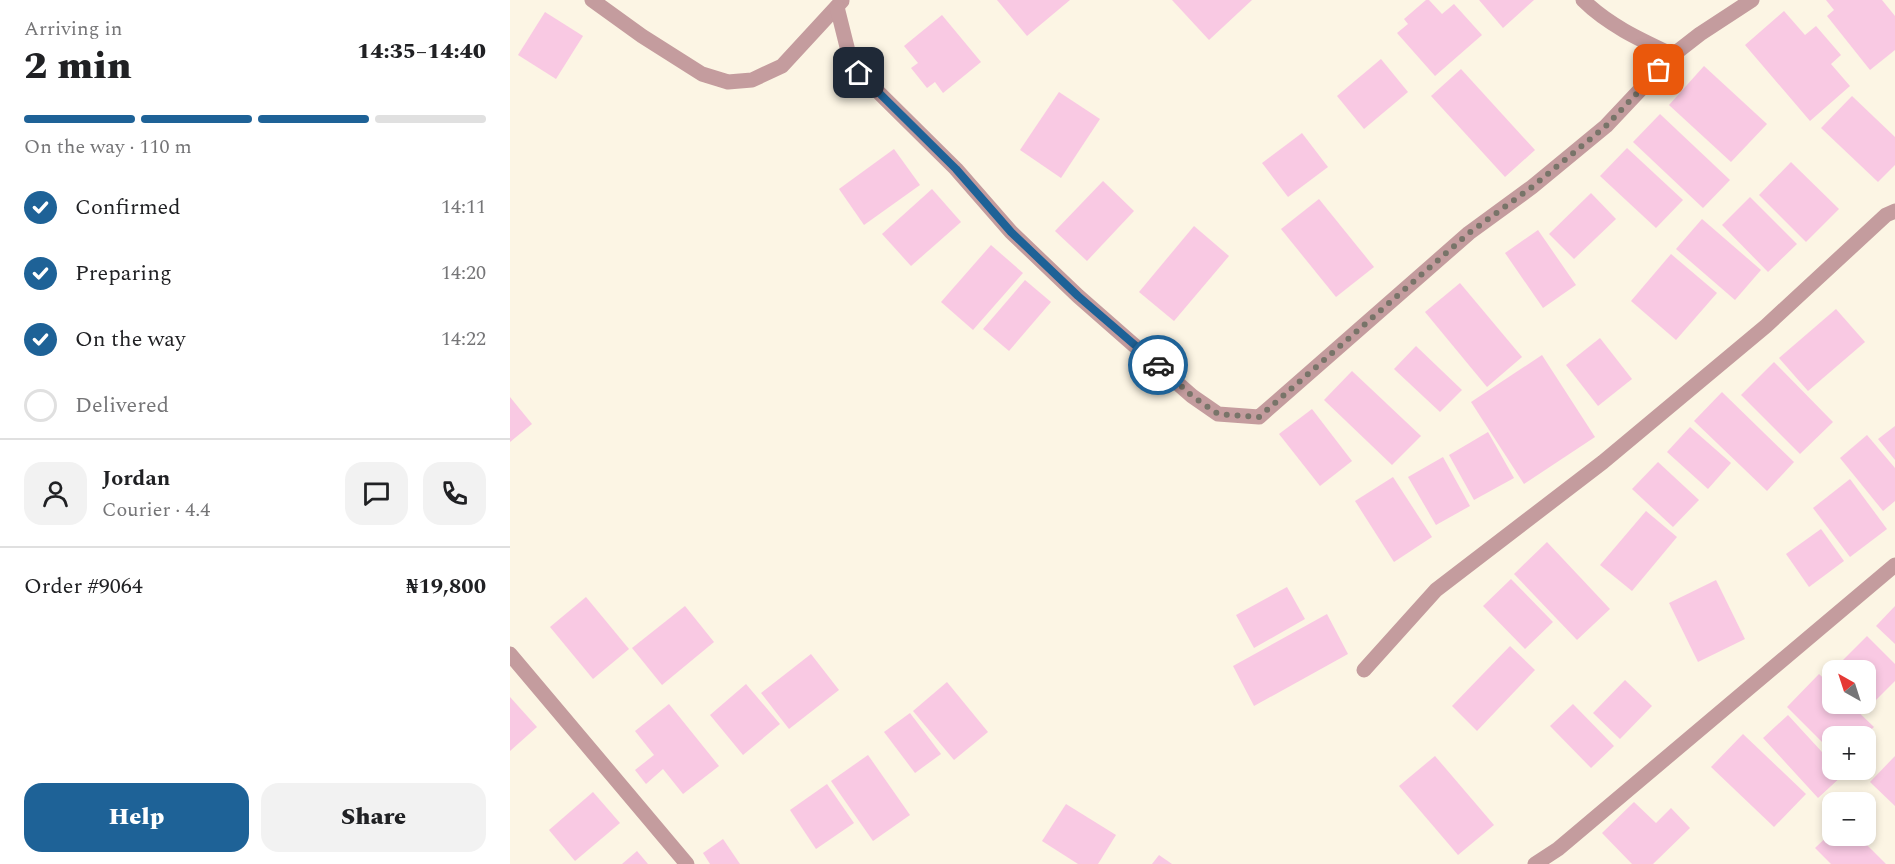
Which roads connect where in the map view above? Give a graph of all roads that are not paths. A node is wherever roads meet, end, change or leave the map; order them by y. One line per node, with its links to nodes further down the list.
1 (592, 0): 4 (street)
2 (1582, 0): 5 (street)
3 (1752, 0): 5 (street)
4 (840, 4): 5 (street)
5 (1673, 55)
6 (1895, 211): 9 (street)
7 (1895, 566): 11 (street)
8 (510, 654): 10 (street)
9 (1365, 670)
10 (687, 864)
11 (1535, 864)

